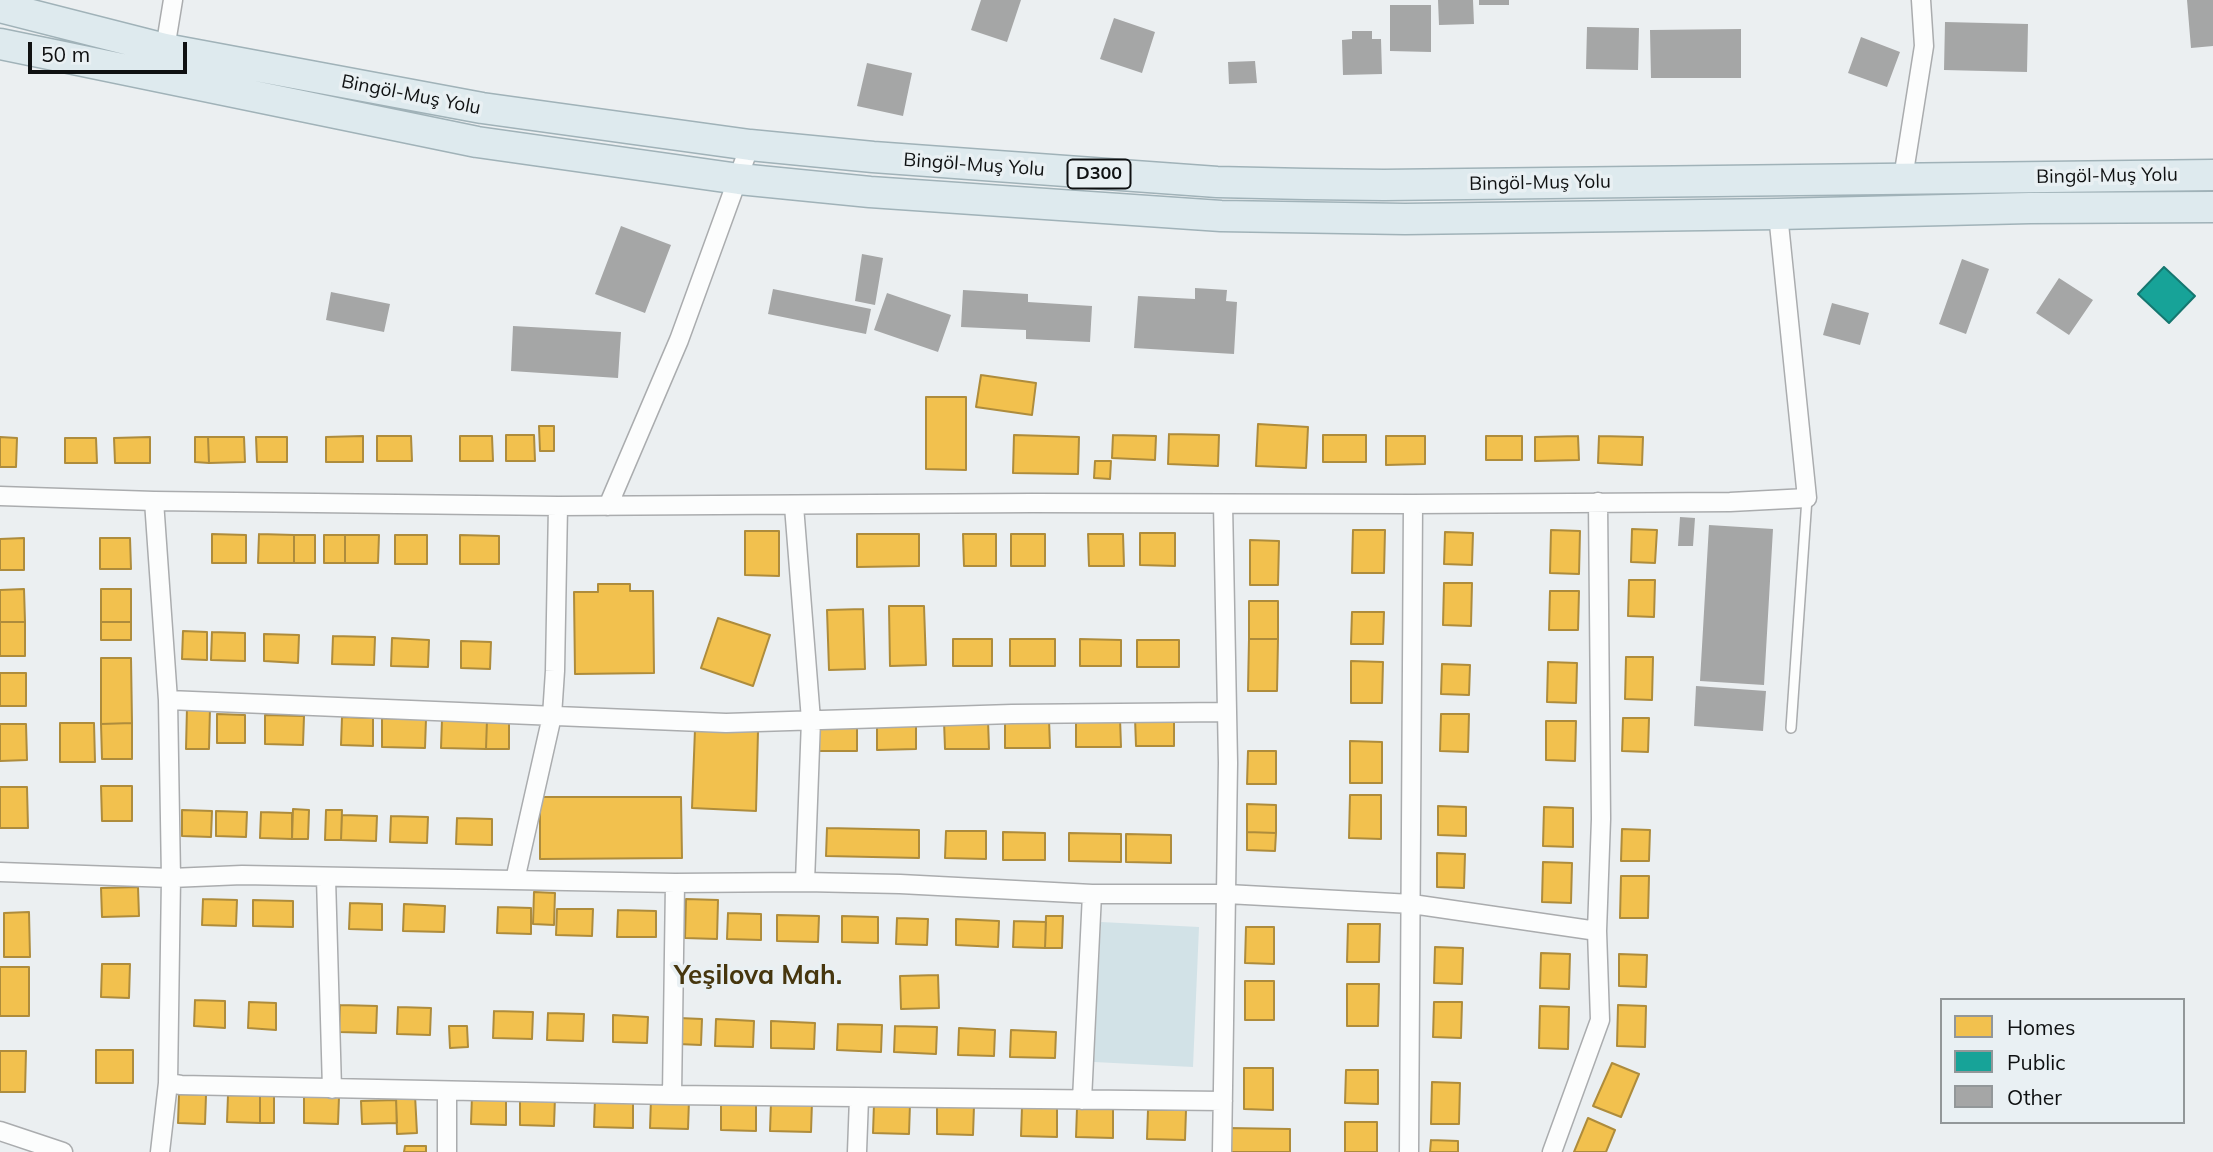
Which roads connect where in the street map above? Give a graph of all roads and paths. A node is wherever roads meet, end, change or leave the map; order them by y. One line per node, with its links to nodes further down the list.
1 (173, 0): 5 (street)
2 (1921, 0): 9 (street)
3 (0, 7): 5 (highway, Bingöl-Muş Yolu / D300)
4 (0, 44): 8 (highway, Bingöl-Muş Yolu / D300)
5 (166, 48): 6 (highway, Bingöl-Muş Yolu / D300)
6 (750, 145): 8 (street); 9 (highway, Bingöl-Muş Yolu / D300)
7 (2213, 175): 9 (highway, Bingöl-Muş Yolu / D300)
8 (739, 178): 11 (highway, Bingöl-Muş Yolu / D300); 19 (street)
9 (1903, 178)
10 (2213, 207): 11 (highway, Bingöl-Muş Yolu / D300)
11 (1778, 214): 13 (street)
12 (0, 496): 14 (street)
13 (1807, 498): 15 (street); 25 (lane)
14 (154, 501): 18 (street); 21 (street)
15 (1598, 502): 17 (street); 35 (street)
16 (1223, 504): 17 (street); 20 (street); 22 (street)
17 (1413, 505): 34 (street)
18 (558, 506): 19 (street); 23 (street)
19 (608, 506): 20 (street)
20 (794, 506): 24 (street)
21 (169, 700): 23 (street); 28 (street)
22 (1227, 712): 24 (street); 33 (street)
23 (552, 716): 24 (street); 29 (street)
24 (811, 720): 30 (street)
25 (1791, 728)
26 (0, 872): 28 (street)
27 (326, 877): 28 (street); 29 (street); 37 (street)
28 (171, 878): 36 (street)
29 (515, 880): 31 (street)
30 (805, 881): 31 (street); 32 (street)
31 (675, 883): 39 (street)
32 (1092, 894): 33 (street); 41 (street)
33 (1227, 894): 34 (street); 42 (street)
34 (1412, 904): 35 (street); 49 (street)
35 (1597, 931): 50 (street)
36 (167, 1083): 37 (street); 45 (street)
37 (332, 1089): 38 (street)
38 (447, 1091): 39 (street); 46 (street)
39 (672, 1095): 40 (street)
40 (859, 1098): 41 (street); 47 (street)
41 (1082, 1100): 42 (street)
42 (1223, 1101): 48 (street)
43 (0, 1131): 44 (street)
44 (63, 1152)
45 (160, 1152)
46 (447, 1152)
47 (857, 1152)
48 (1222, 1152)
49 (1409, 1152)
50 (1552, 1152)

